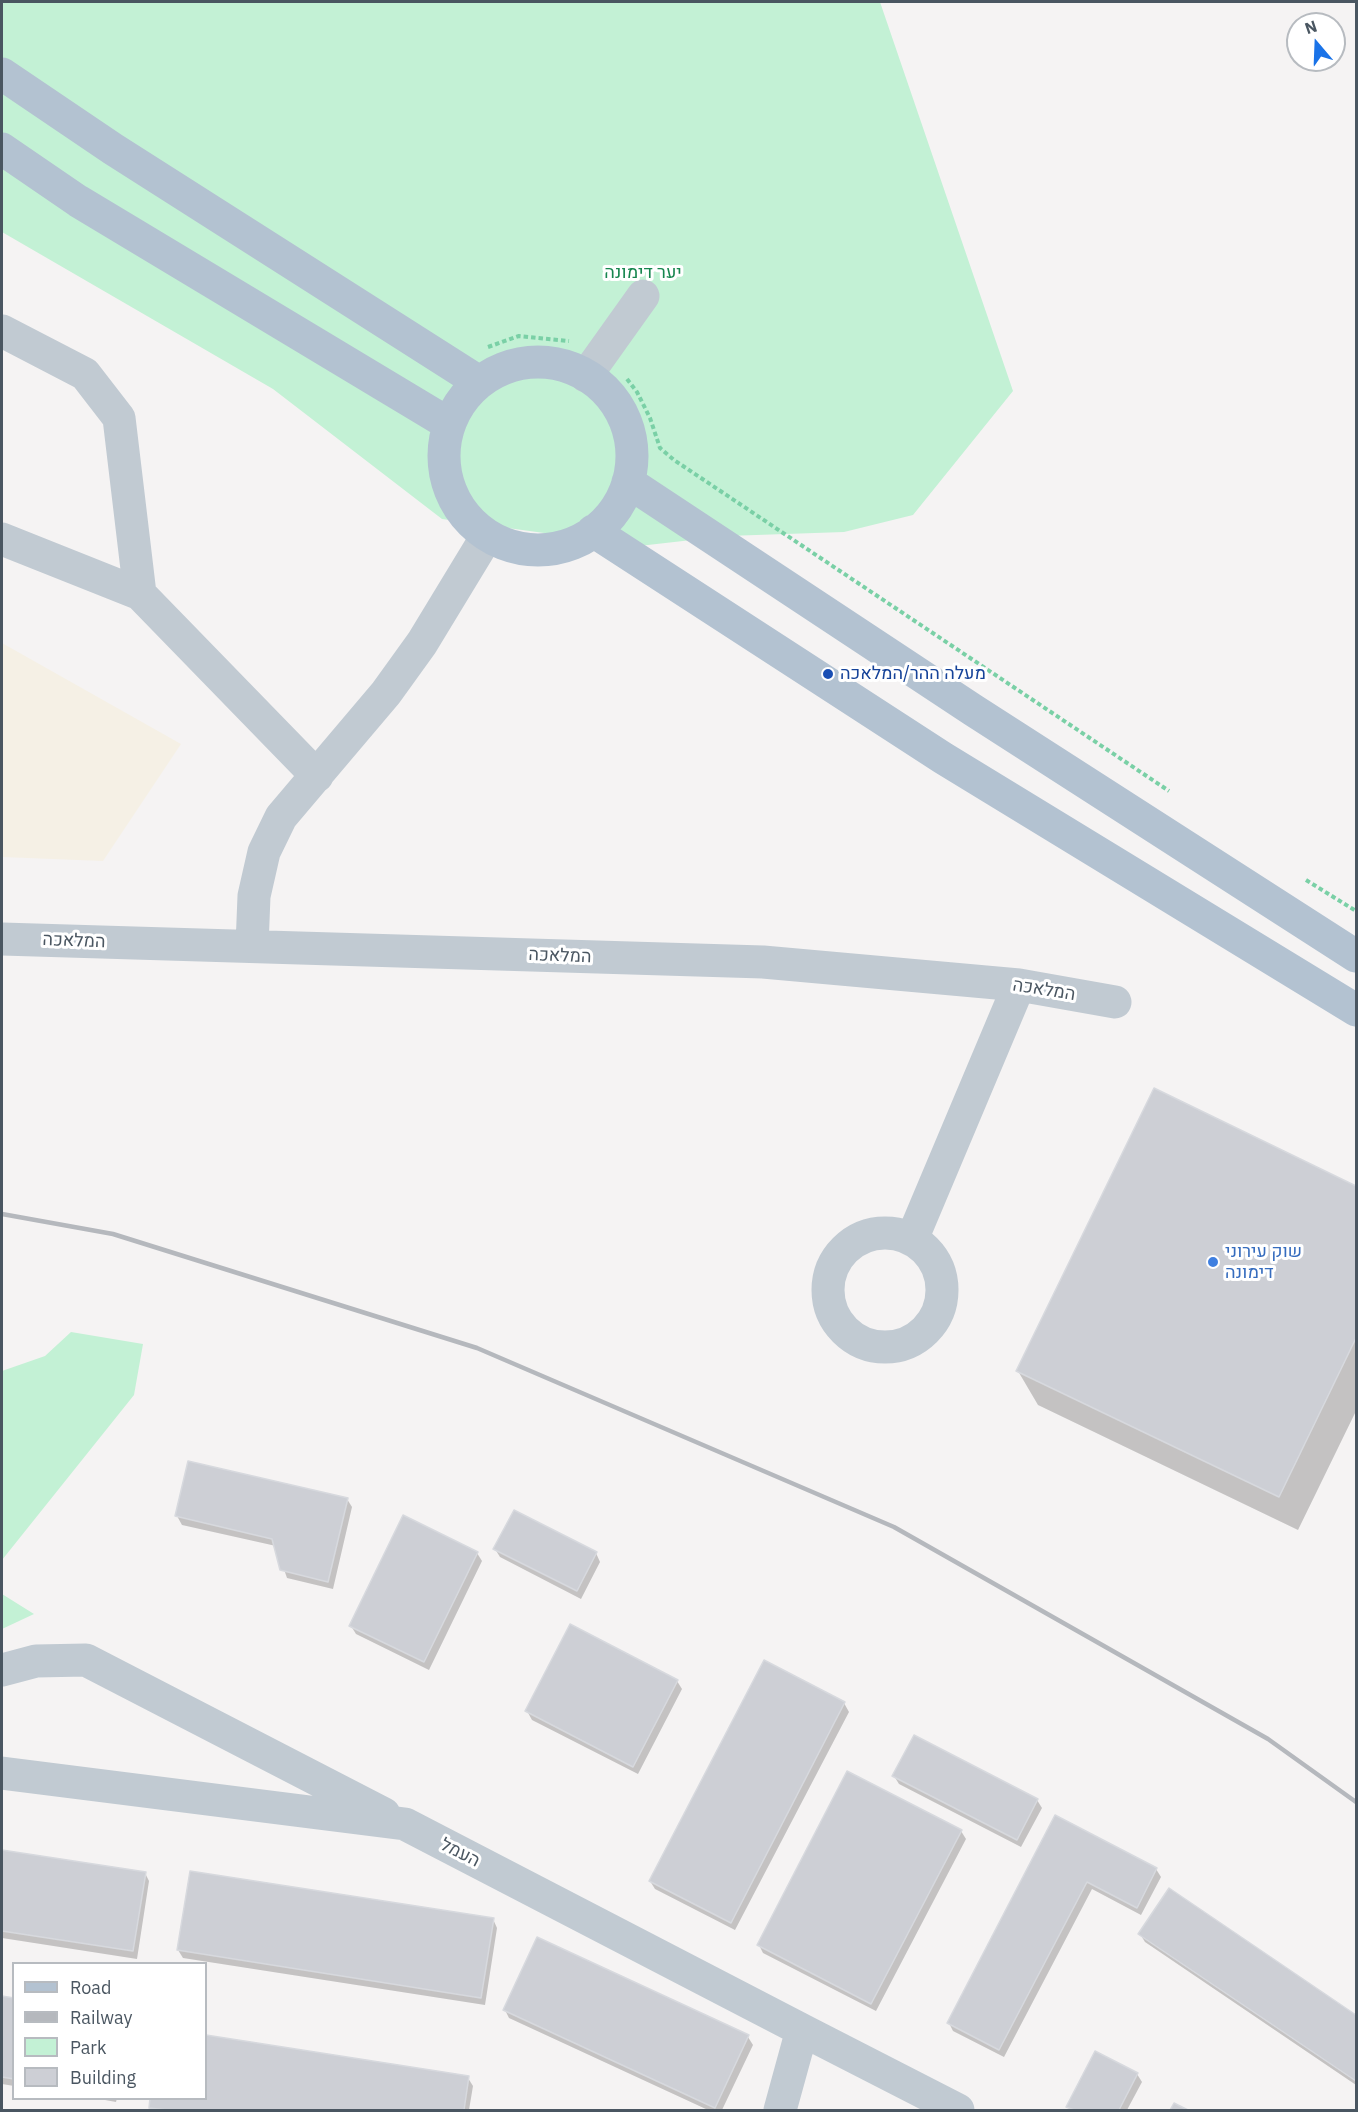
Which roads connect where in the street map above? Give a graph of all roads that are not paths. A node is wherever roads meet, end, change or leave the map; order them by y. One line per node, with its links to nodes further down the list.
1 (2, 74): 6 (main road)
2 (2, 149): 7 (main road)
3 (643, 296): 5 (street)
4 (2, 331): 12 (street)
5 (594, 365): 6 (main road); 8 (main road)
6 (478, 366): 7 (main road)
7 (449, 424): 10 (main road)
8 (628, 482): 9 (main road); 16 (main road)
9 (593, 531): 10 (main road); 19 (main road)
10 (487, 536): 13 (street)
11 (2, 539): 12 (street)
12 (140, 594): 13 (street)
13 (317, 776): 15 (street)
14 (2, 939): 15 (street, המלאכה)
15 (252, 946): 17 (street, המלאכה)
16 (1356, 956)
17 (1019, 985): 18 (street, המלאכה); 20 (street)
18 (1115, 1002)
19 (1356, 1010)
20 (912, 1239)
21 (2, 1670): 23 (street)
22 (2, 1773): 23 (street, העמל)
23 (405, 1824): 24 (street, העמל)
24 (802, 2030): 25 (street); 26 (street, העמל)
25 (780, 2110)
26 (958, 2110)

